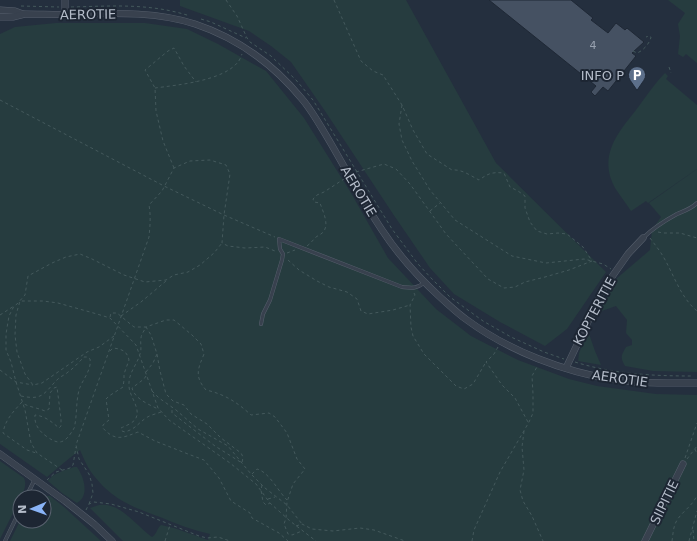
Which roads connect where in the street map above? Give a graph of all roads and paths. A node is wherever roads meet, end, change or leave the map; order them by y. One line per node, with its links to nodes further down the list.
1 (65, 0): 6 (street)
2 (226, 0): 18 (path)
3 (334, 0): 16 (path)
4 (0, 10): 5 (street, AEROTIE)
5 (23, 14): 6 (street, AEROTIE); 7 (street, AEROTIE)
6 (66, 15): 9 (street, AEROTIE)
7 (0, 18)
8 (646, 37): 10 (path)
9 (245, 48): 13 (path); 19 (street, AEROTIE)
10 (633, 51)
11 (670, 67): 12 (path)
12 (670, 73)
13 (196, 82): 14 (path); 14 (path)
14 (155, 88): 17 (path)
15 (0, 100): 20 (path)
16 (402, 105): 21 (path); 32 (path)
17 (174, 168): 20 (path); 24 (path)
18 (356, 172): 23 (path); 54 (path)
19 (350, 176): 30 (path); 36 (street, AEROTIE)
20 (164, 186): 24 (path); 34 (path)
21 (441, 203): 23 (path); 32 (path)
22 (697, 203): 25 (lane)
23 (430, 211): 32 (path)
24 (224, 215): 28 (path); 29 (path)
25 (652, 230): 26 (lane); 27 (path)
26 (645, 236): 33 (street, KOPTERITIE); 41 (path)
27 (697, 238)
28 (279, 239): 30 (lane); 31 (lane)
29 (222, 243): 31 (path); 35 (path)
30 (300, 247): 31 (path); 37 (lane)
31 (284, 254): 39 (path); 45 (lane)
32 (592, 262): 33 (path)
33 (615, 271): 54 (street, KOPTERITIE)
34 (134, 278): 35 (path); 38 (path); 43 (path)
35 (166, 280): 43 (path)
36 (424, 283): 37 (lane); 49 (street, AEROTIE)
37 (411, 288): 39 (path)
38 (20, 301): 40 (path); 44 (path); 62 (path)
39 (410, 305): 55 (path)
40 (14, 306): 42 (path); 60 (path)
41 (697, 311)
42 (0, 315)
43 (121, 316): 44 (path); 46 (path); 47 (path)
44 (110, 318): 46 (path)
45 (261, 324)
46 (118, 326): 48 (path); 52 (path)
47 (146, 327): 51 (path); 52 (path); 89 (path)
48 (114, 336): 50 (path); 62 (path)
49 (502, 342): 53 (street, AEROTIE); 55 (path)
50 (109, 351): 71 (path); 106 (path)
51 (157, 354): 58 (path); 77 (path)
52 (140, 355): 58 (path); 67 (path)
53 (541, 359): 56 (street, AEROTIE); 68 (path)
54 (569, 360): 56 (street, KOPTERITIE); 59 (path)
55 (486, 362): 68 (path)
56 (566, 368): 61 (street, AEROTIE)
57 (0, 370): 60 (path)
58 (146, 374): 63 (path); 67 (path)
59 (693, 376)
60 (16, 382): 62 (path); 64 (path)
61 (697, 383)
62 (33, 384)
63 (152, 390): 66 (path); 67 (path)
64 (21, 396): 65 (path); 65 (path)
65 (23, 402): 74 (path); 74 (path)
66 (172, 407): 77 (path); 77 (path)
67 (161, 411): 85 (path)
68 (529, 422): 70 (path)
69 (697, 423): 78 (path)
70 (524, 431): 109 (path); 110 (path)
71 (76, 445): 79 (path); 91 (path)
72 (697, 446): 73 (path)
73 (695, 448): 76 (path); 78 (path)
74 (37, 453): 79 (path)
75 (0, 454): 81 (street)
76 (697, 454)
77 (242, 463): 80 (path)
78 (683, 464): 111 (street, SIIPITIE)
79 (62, 470): 82 (path)
80 (251, 474): 83 (path); 89 (path)
81 (35, 479): 82 (street); 84 (lane)
82 (42, 484): 94 (street)
83 (262, 485): 85 (path); 87 (path)
84 (30, 489)
85 (261, 490): 88 (path); 90 (path)
86 (697, 495): 112 (path)
87 (275, 496): 88 (path); 92 (path)
88 (268, 500): 90 (path)
89 (288, 500): 92 (path)
90 (270, 503): 95 (path)
91 (89, 504): 94 (path); 96 (path)
92 (287, 505): 95 (path); 97 (path)
93 (697, 511): 100 (path)
94 (82, 514): 103 (street)
95 (286, 518): 98 (path); 101 (path)
96 (170, 524): 104 (path); 105 (path)
97 (302, 524): 98 (path); 108 (path)
98 (296, 526): 101 (path)
99 (12, 527): 102 (lane)
100 (693, 527): 113 (path); 114 (path)
101 (302, 531): 107 (path)
102 (5, 541)
103 (112, 541)
104 (165, 541)
105 (230, 541)
106 (288, 541)
107 (316, 541)
108 (405, 541)
109 (472, 541)
110 (543, 541)
111 (645, 541)
112 (672, 541)
113 (689, 541)
114 (694, 541)

